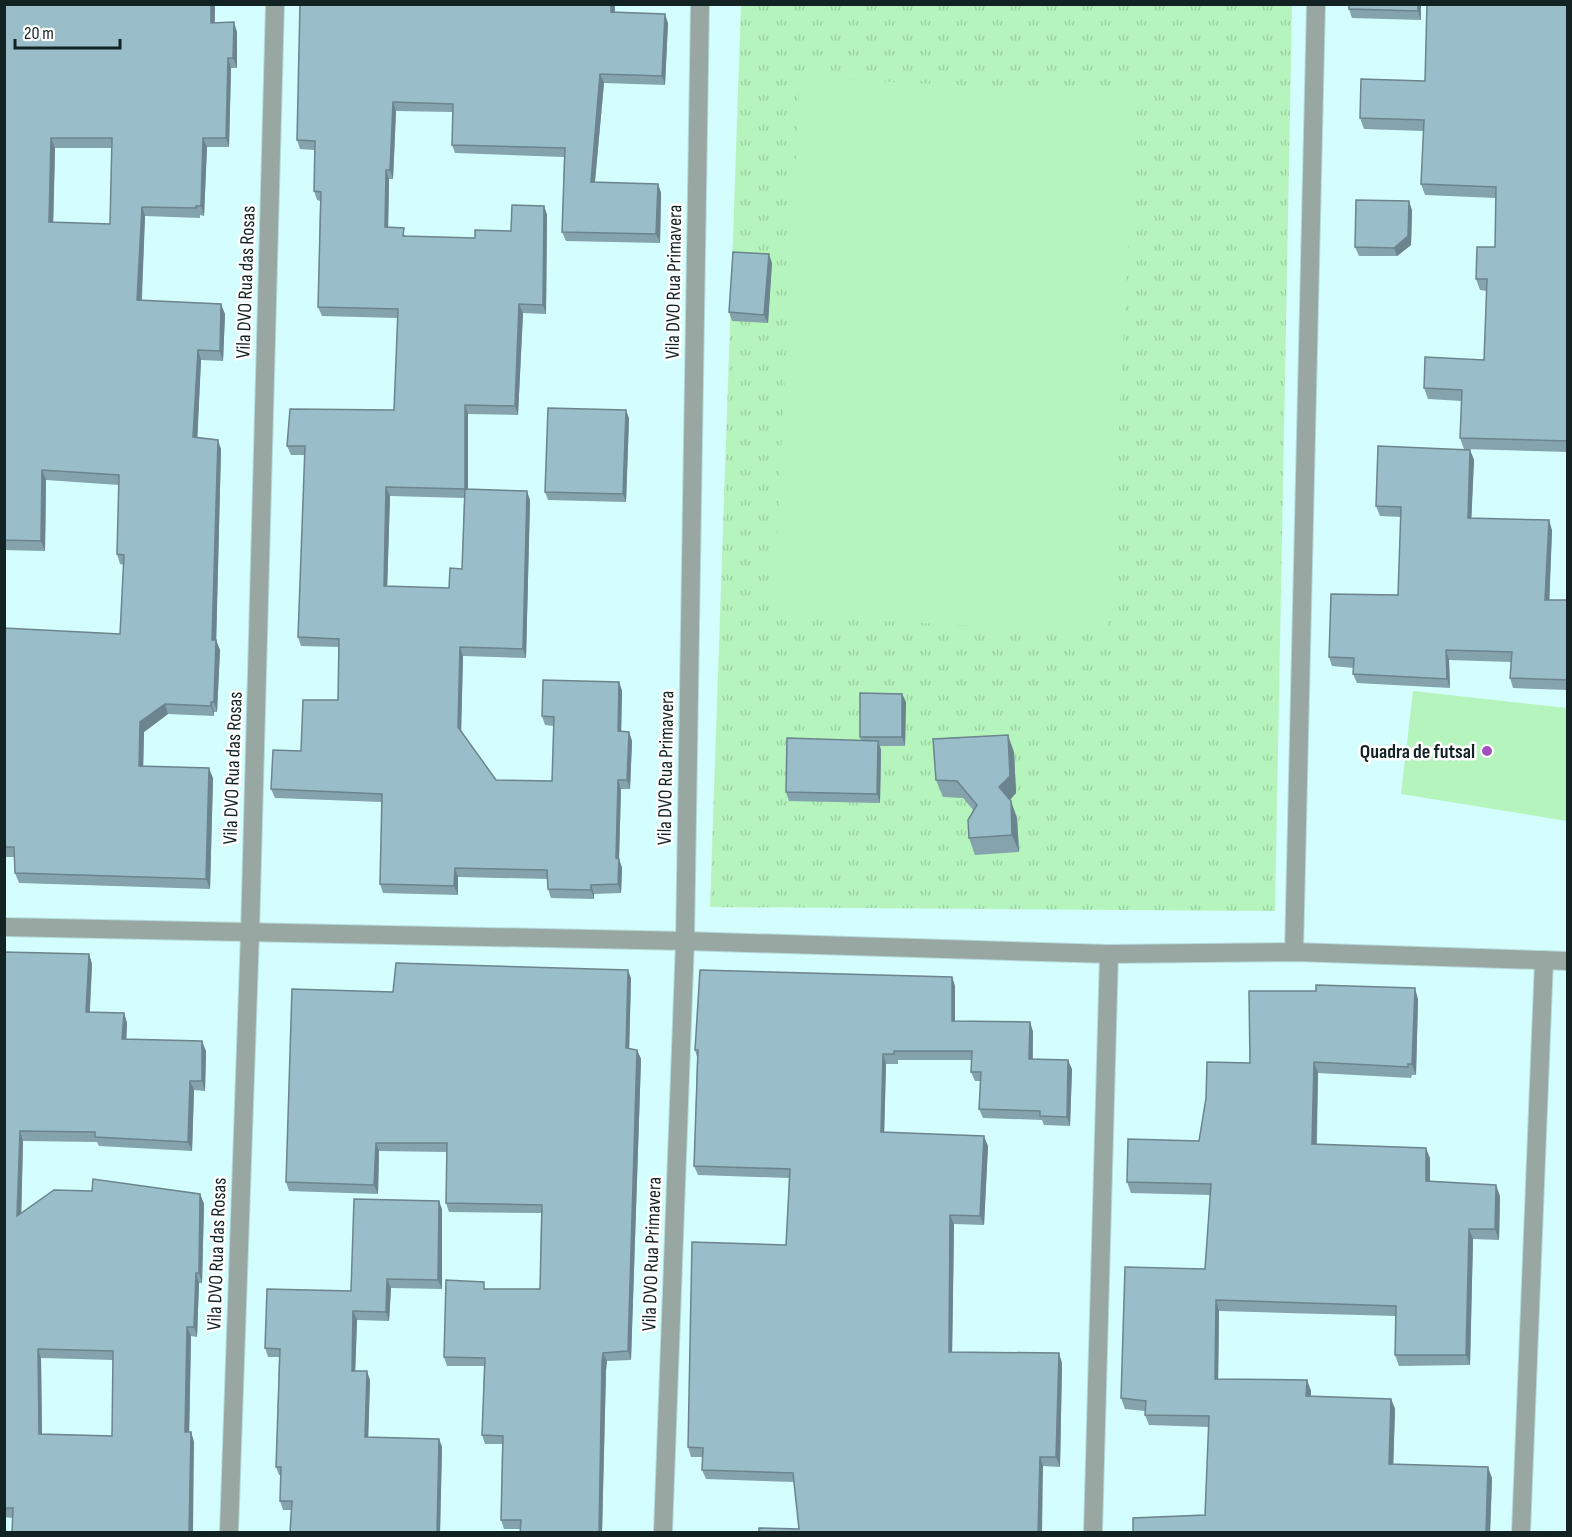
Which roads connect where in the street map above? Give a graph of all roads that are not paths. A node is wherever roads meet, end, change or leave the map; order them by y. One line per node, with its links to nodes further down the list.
1 (275, 4): 5 (street, Vila DVO Rua das Rosas)
2 (700, 4): 6 (street, Vila DVO Rua Primavera)
3 (1316, 4): 7 (street)
4 (4, 927): 5 (street)
5 (250, 933): 6 (street); 11 (street, Vila DVO Rua das Rosas)
6 (685, 941): 8 (street); 12 (street, Vila DVO Rua Primavera)
7 (1294, 952): 8 (street); 9 (street)
8 (1109, 954): 13 (street)
9 (1544, 960): 10 (street); 14 (street)
10 (1568, 961)
11 (229, 1533)
12 (663, 1533)
13 (1093, 1533)
14 (1521, 1533)

